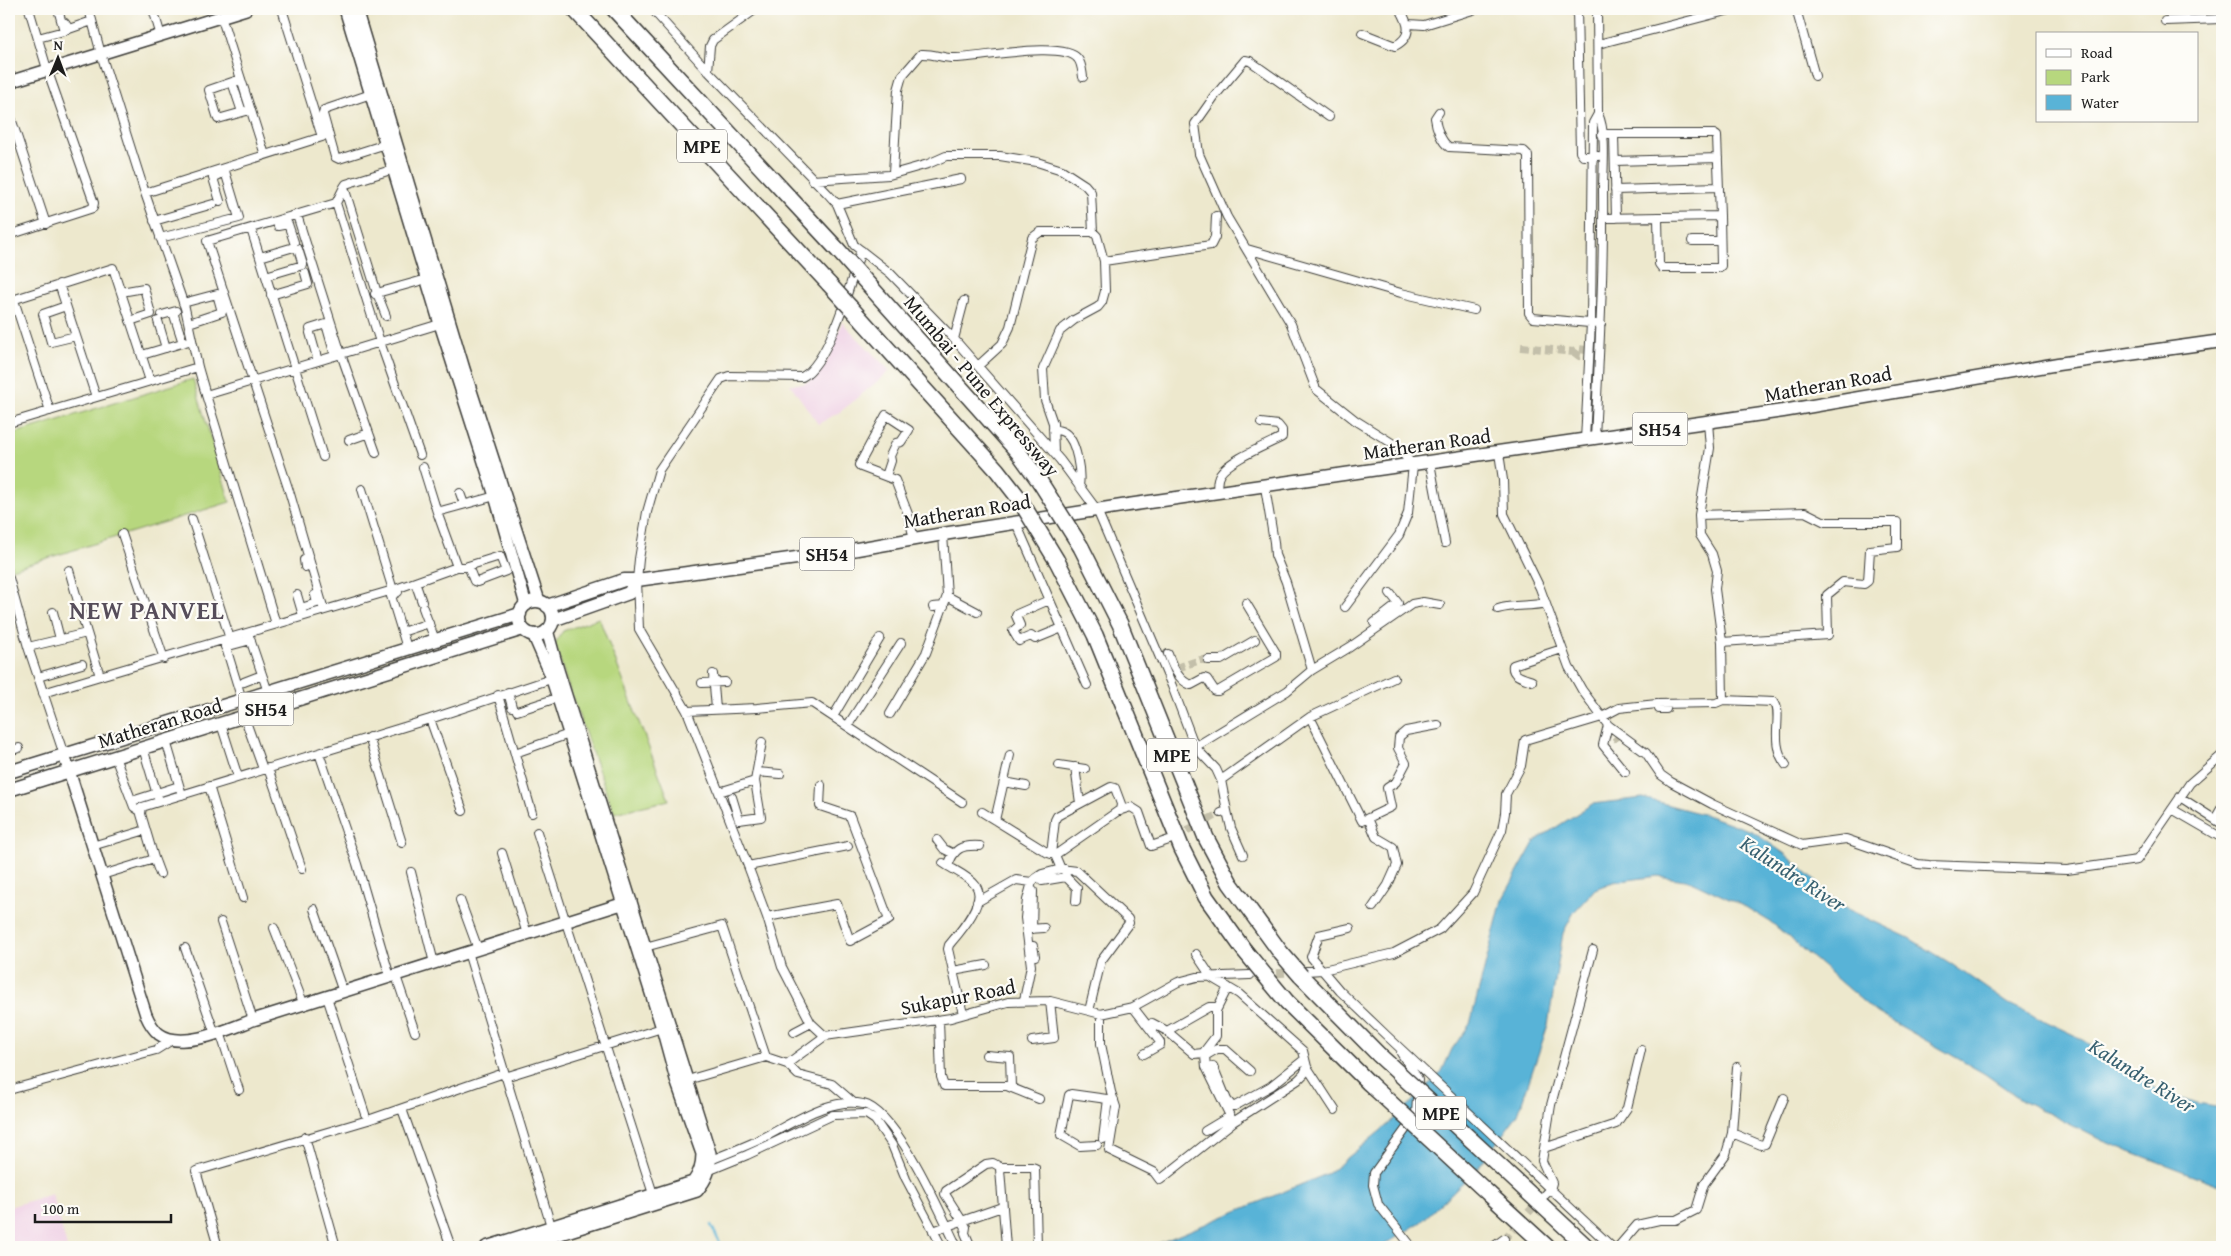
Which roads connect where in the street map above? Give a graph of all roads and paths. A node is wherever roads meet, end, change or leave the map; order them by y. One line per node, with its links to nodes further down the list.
1 (29, 9): 26 (street)
2 (59, 9): 21 (street); 26 (street)
3 (89, 9): 21 (street)
4 (153, 9): 25 (street)
5 (246, 9): 19 (street)
6 (282, 9): 48 (street)
7 (345, 9): 36 (street)
8 (356, 9): 108 (street)
9 (574, 9): 427 (highway, MPE, bridge)
10 (614, 9): 348 (highway, Mumbai - Pune Expressway / MPE, bridge)
11 (652, 9): 30 (street)
12 (756, 9): 30 (street)
13 (1400, 9): 23 (street)
14 (1476, 9): 23 (street)
15 (1577, 9): 45 (street)
16 (1597, 9): 27 (street)
17 (1734, 9): 27 (street)
18 (1796, 9): 31 (street)
19 (224, 13): 25 (street); 33 (street)
20 (2222, 19): 22 (street)
21 (92, 21): 28 (street)
22 (2165, 21)
23 (1409, 24): 24 (street)
24 (1362, 33)
25 (161, 36): 28 (street)
26 (38, 38): 29 (street)
27 (1598, 44): 41 (street)
28 (101, 54): 29 (street); 61 (street)
29 (47, 69): 34 (street); 72 (street)
30 (708, 72): 57 (street)
31 (1815, 76)
32 (1083, 77): 55 (street)
33 (241, 79): 35 (street); 37 (street)
34 (9, 82)
35 (232, 82): 39 (street); 39 (street)
36 (371, 94): 47 (street); 47 (street)
37 (250, 110): 39 (street); 48 (street)
38 (9, 112): 72 (street)
39 (242, 112)
40 (1439, 112): 109 (street)
41 (1598, 114): 44 (street); 46 (street)
42 (1329, 117): 84 (street)
43 (1614, 134): 44 (street); 51 (street); 52 (street)
44 (1602, 137): 46 (street); 50 (street)
45 (1580, 139): 46 (street); 49 (street)
46 (1593, 139): 49 (street)
47 (386, 144): 53 (street)
48 (265, 155): 54 (street)
49 (1594, 156): 50 (street); 109 (street)
50 (1603, 156): 69 (street)
51 (1718, 158): 52 (street); 59 (street)
52 (1615, 161): 60 (street)
53 (394, 169): 58 (street); 91 (street)
54 (225, 170): 61 (street); 64 (street); 74 (street)
55 (893, 173): 57 (street); 78 (street)
56 (961, 179): 63 (street)
57 (812, 180): 63 (street)
58 (344, 187): 62 (street); 95 (street)
59 (1719, 187): 60 (street); 67 (street)
60 (1615, 190): 70 (street)
61 (145, 193): 71 (street)
62 (336, 203): 65 (street); 96 (street)
63 (836, 204): 85 (street)
64 (195, 210): 71 (street); 74 (street)
65 (297, 215): 73 (street); 76 (street)
66 (1216, 216): 87 (street)
67 (1720, 216): 68 (street); 81 (street)
68 (1658, 217): 70 (street); 81 (street)
69 (1603, 218): 70 (street); 110 (street)
70 (1616, 218)
71 (158, 220): 80 (street)
72 (46, 224): 79 (street)
73 (271, 225): 75 (street); 77 (street); 86 (street)
74 (200, 226): 80 (street)
75 (251, 229): 86 (street); 97 (street)
76 (302, 229): 77 (street); 88 (street)
77 (291, 232): 83 (street)
78 (1093, 232): 87 (street); 121 (street)
79 (9, 235)
80 (164, 237): 100 (street)
81 (1720, 240): 82 (street)
82 (1692, 241)
83 (294, 242)
84 (1247, 249): 102 (street); 142 (street)
85 (861, 250): 112 (street); 167 (street)
86 (262, 257): 89 (street); 90 (street); 94 (street)
87 (1104, 261): 132 (street)
88 (311, 262): 89 (street); 119 (street)
89 (304, 269): 90 (street); 94 (street)
90 (269, 275): 94 (street)
91 (427, 279): 95 (street); 108 (street)
92 (60, 284): 93 (street); 99 (street); 101 (street)
93 (123, 292): 106 (street); 106 (street)
94 (273, 294): 123 (street)
95 (377, 294): 96 (street); 104 (street)
96 (366, 297): 115 (street)
97 (223, 300): 100 (street); 107 (street); 124 (street)
98 (964, 300): 112 (street)
99 (11, 301): 128 (street)
100 (185, 304): 103 (street); 107 (street)
101 (66, 306): 111 (street); 111 (street)
102 (1474, 310)
103 (173, 312): 116 (street); 117 (street)
104 (386, 316)
105 (147, 320): 106 (street)
106 (133, 322): 118 (street)
107 (191, 322): 113 (street)
108 (445, 323): 115 (street); 150 (street)
109 (1591, 323): 110 (street); 134 (street)
110 (1601, 324): 134 (street)
111 (76, 336): 127 (street)
112 (954, 339): 121 (street)
113 (192, 340): 116 (street); 122 (street)
114 (2222, 341): 129 (main road, Matheran Road / SH54)
115 (380, 342): 119 (street); 139 (street)
116 (183, 343): 117 (street)
117 (166, 348): 118 (street)
118 (144, 354): 125 (street)
119 (338, 355): 120 (street); 120 (street); 133 (street)
120 (318, 361): 123 (street)
121 (978, 366): 137 (street)
122 (198, 367): 125 (street); 126 (street)
123 (294, 368): 124 (street); 140 (street)
124 (254, 380): 126 (street); 161 (street)
125 (150, 381): 127 (street)
126 (206, 395): 190 (street)
127 (96, 397): 128 (street)
128 (50, 411): 130 (street)
129 (1708, 422): 134 (main road, Matheran Road / SH54); 154 (street)
130 (9, 423)
131 (1261, 423): 149 (street)
132 (1053, 429): 137 (street); 145 (street)
133 (369, 433): 135 (street); 136 (street)
134 (1590, 439): 138 (main road, Matheran Road / SH54)
135 (349, 440)
136 (376, 453)
137 (1054, 453): 145 (street)
138 (1499, 453): 141 (main road, Matheran Road / SH54); 177 (street)
139 (420, 455)
140 (323, 457)
141 (1430, 463): 142 (main road, Matheran Road / SH54); 160 (street)
142 (1413, 465): 146 (main road, Matheran Road / SH54); 181 (street)
143 (423, 467): 153 (street)
144 (886, 476): 144 (street); 159 (street)
145 (1079, 486): 152 (street)
146 (1265, 486): 149 (main road, Matheran Road / SH54); 214 (street)
147 (362, 489): 169 (street)
148 (460, 493): 151 (street)
149 (1218, 493): 152 (main road, Matheran Road / SH54)
150 (500, 494): 151 (street); 175 (street); 184 (street)
151 (464, 504): 153 (street)
152 (1097, 510): 156 (main road, Matheran Road / SH54); 215 (street)
153 (437, 512): 164 (street)
154 (1699, 515): 205 (street); 205 (street)
155 (192, 519): 203 (street)
156 (1016, 523): 158 (main road, Matheran Road / SH54); 174 (street)
157 (122, 534): 210 (street)
158 (943, 534): 159 (main road, Matheran Road / SH54); 173 (street)
159 (914, 539): 167 (main road, Matheran Road / SH54)
160 (1445, 543)
161 (309, 558): 163 (street); 183 (street)
162 (468, 566): 162 (street); 164 (street)
163 (305, 567)
164 (457, 567): 168 (street)
165 (69, 570): 197 (street)
166 (9, 578): 206 (street)
167 (638, 580): 175 (main road, Matheran Road / SH54); 191 (main road, SH54); 235 (street)
168 (416, 584): 169 (street); 189 (street); 196 (street)
169 (392, 590): 183 (street)
170 (314, 591): 186 (street)
171 (1390, 593): 188 (street)
172 (297, 595): 186 (street)
173 (947, 596): 178 (street); 187 (street)
174 (1050, 600): 193 (street); 193 (street)
175 (543, 603): 184 (main road, SH54); 191 (main road)
176 (1246, 603): 213 (street)
177 (1546, 603): 182 (street); 208 (street)
178 (944, 606): 180 (street); 236 (street)
179 (1440, 606): 188 (street)
180 (932, 607)
181 (1345, 607)
182 (1498, 609)
183 (324, 610): 186 (street)
184 (523, 610): 194 (main road); 201 (main road, Matheran Road / SH54)
185 (53, 612): 200 (street)
186 (302, 612): 190 (street)
187 (977, 612)
188 (1392, 614): 192 (street)
189 (429, 623): 196 (street); 201 (street)
190 (276, 624): 198 (street)
191 (550, 625): 194 (main road, SH54); 246 (street)
192 (1376, 625): 195 (street); 214 (street)
193 (1062, 628): 226 (street)
194 (528, 631): 221 (street); 238 (main road, Matheran Road / SH54)
195 (1364, 631)
196 (402, 632): 207 (street)
197 (87, 633): 200 (street); 217 (street)
198 (249, 637): 203 (street); 216 (street)
199 (880, 638): 237 (street)
200 (60, 639): 206 (street)
201 (435, 640): 207 (main road, Matheran Road / SH54)
202 (1255, 640): 211 (street)
203 (227, 642): 210 (street); 232 (street)
204 (901, 642): 243 (street)
205 (1722, 642): 233 (street)
206 (28, 647): 218 (street)
207 (407, 648): 227 (main road, Matheran Road / SH54)
208 (1562, 649): 222 (street); 240 (street)
209 (1168, 654): 213 (street)
210 (164, 659): 217 (street)
211 (1208, 660)
212 (82, 664): 218 (street)
213 (1176, 669): 215 (street)
214 (1312, 670): 251 (street)
215 (1166, 673): 251 (street)
216 (262, 675): 223 (street); 227 (street)
217 (100, 676): 229 (street)
218 (38, 677): 229 (street)
219 (713, 678): 224 (street); 225 (street); 234 (street)
220 (1394, 678): 239 (street)
221 (551, 679): 228 (street); 231 (street)
222 (1532, 681)
223 (244, 682)
224 (725, 682)
225 (702, 683)
226 (1087, 685)
227 (268, 692): 232 (main road, Matheran Road / SH54)
228 (508, 692): 230 (street); 231 (street)
229 (43, 693): 257 (street)
230 (498, 695): 241 (street); 255 (street)
231 (557, 698): 246 (street)
232 (242, 700): 257 (main road, Matheran Road / SH54)
233 (1723, 700): 240 (street); 262 (street)
234 (716, 708): 235 (street); 237 (street)
235 (686, 711): 280 (street)
236 (890, 714)
237 (834, 715): 243 (street)
238 (244, 716): 242 (main road, Matheran Road / SH54); 264 (street)
239 (1310, 717): 272 (street); 294 (street)
240 (1602, 717): 245 (street); 346 (street)
241 (430, 718): 248 (street); 290 (street)
242 (220, 724): 249 (main road, Matheran Road / SH54); 271 (street)
243 (848, 725): 285 (street)
244 (1438, 725): 294 (street)
245 (1607, 726): 247 (street); 269 (street); 288 (street)
246 (573, 732): 255 (street); 325 (street)
247 (1615, 736)
248 (369, 737): 256 (street); 303 (street)
249 (166, 741): 253 (main road, Matheran Road / SH54); 279 (street)
250 (762, 742): 268 (street)
251 (1195, 747): 272 (street)
252 (19, 748): 254 (street)
253 (141, 749): 260 (main road, Matheran Road / SH54); 282 (street)
254 (9, 751)
255 (515, 752): 293 (street)
256 (319, 753): 264 (street); 350 (street)
257 (64, 755): 266 (main road, Matheran Road / SH54); 267 (street)
258 (1010, 755): 274 (street)
259 (2222, 756): 281 (street)
260 (115, 757): 267 (main road, Matheran Road / SH54); 284 (street)
261 (1059, 765): 263 (street)
262 (1786, 765)
263 (1075, 768): 265 (street); 286 (street)
264 (266, 769): 271 (street); 313 (street)
265 (1086, 770)
266 (9, 772)
267 (68, 772): 278 (main road, Matheran Road / SH54); 304 (street)
268 (757, 772): 270 (street); 273 (street)
269 (1625, 772)
270 (780, 774)
271 (238, 777): 276 (street)
272 (1221, 780): 310 (street)
273 (755, 781): 280 (street); 283 (street)
274 (1004, 782): 277 (street); 296 (street)
275 (822, 785): 329 (street)
276 (209, 786): 279 (street); 322 (street)
277 (1026, 786)
278 (9, 790)
279 (180, 791): 282 (street)
280 (719, 792): 312 (street)
281 (2180, 797): 288 (street); 295 (street)
282 (156, 798): 284 (street); 289 (street)
283 (732, 798)
284 (132, 801): 289 (street)
285 (962, 802)
286 (1080, 803): 291 (street); 309 (street)
287 (2222, 807): 295 (street)
288 (2172, 809): 300 (street)
289 (140, 811): 298 (street)
290 (463, 811)
291 (1120, 811): 302 (street); 309 (street)
292 (982, 812): 296 (street)
293 (532, 813)
294 (1368, 818): 327 (street)
295 (2215, 819): 297 (street)
296 (995, 820): 309 (street)
297 (2222, 824)
298 (146, 830): 304 (street); 311 (street)
299 (537, 832): 330 (street)
300 (2222, 838)
301 (937, 840): 308 (street)
302 (1169, 840)
303 (402, 843)
304 (92, 846): 317 (street)
305 (848, 846): 312 (street)
306 (980, 846): 308 (street)
307 (502, 853): 336 (street)
308 (952, 853): 326 (street)
309 (1053, 854): 314 (street)
310 (1243, 855)
311 (154, 858): 316 (street); 317 (street)
312 (748, 866): 329 (street)
313 (302, 869)
314 (1063, 869): 318 (street); 320 (street); 360 (street)
315 (411, 872): 344 (street)
316 (160, 874)
317 (102, 875): 373 (street)
318 (1066, 877): 319 (street); 324 (street)
319 (1042, 881)
320 (1032, 882): 326 (street); 335 (street)
321 (1033, 891): 335 (street)
322 (243, 898)
323 (460, 900): 341 (street)
324 (1076, 901)
325 (626, 902): 330 (street); 338 (street); 367 (street)
326 (977, 902): 347 (street)
327 (1373, 906)
328 (314, 909): 353 (street)
329 (767, 917): 365 (street)
330 (567, 921): 336 (street); 376 (street)
331 (221, 922): 363 (street)
332 (274, 928): 357 (street)
333 (1044, 928): 335 (street)
334 (1350, 928): 346 (street)
335 (1030, 932): 337 (street)
336 (527, 934): 341 (street)
337 (1031, 946): 343 (street); 355 (street)
338 (645, 947): 380 (street); 387 (street)
339 (185, 948): 371 (street)
340 (1593, 950): 404 (street)
341 (473, 951): 344 (street); 386 (street)
342 (1196, 954): 351 (street)
343 (1035, 956)
344 (434, 963): 350 (street)
345 (986, 965): 347 (street)
346 (1323, 970): 348 (street); 375 (street)
347 (953, 971): 361 (street)
348 (1304, 974): 428 (highway, Mumbai - Pune Expressway / MPE, bridge)
349 (1250, 975): 351 (street, Sukapur Road)
350 (393, 976): 353 (street); 369 (street)
351 (1212, 978): 352 (street); 358 (street, Sukapur Road)
352 (1228, 987): 359 (street); 381 (street)
353 (343, 992): 354 (street)
354 (327, 998): 357 (street); 397 (street)
355 (1024, 1000): 356 (street, Sukapur Road); 361 (street, Sukapur Road)
356 (1050, 1001): 360 (street, Sukapur Road); 374 (street)
357 (304, 1005): 363 (street)
358 (1133, 1007): 362 (street, Sukapur Road); 378 (street)
359 (1217, 1007): 368 (street); 368 (street)
360 (1089, 1011): 362 (street, Sukapur Road)
361 (963, 1014): 364 (street, Sukapur Road)
362 (1098, 1019): 393 (street)
363 (252, 1020): 371 (street)
364 (938, 1020): 372 (street, Sukapur Road); 388 (street)
365 (811, 1023): 370 (street); 372 (street)
366 (1152, 1023): 368 (street)
367 (662, 1028): 376 (street); 387 (street)
368 (1167, 1031)
369 (415, 1032)
370 (794, 1032)
371 (218, 1033): 373 (street); 390 (street)
372 (825, 1036): 382 (street, Sukapur Road)
373 (172, 1040): 389 (street)
374 (1032, 1041)
375 (1394, 1043): 407 (street); 425 (street)
376 (605, 1046): 386 (street); 408 (street)
377 (1641, 1050): 404 (street)
378 (1144, 1054)
379 (986, 1055): 388 (street)
380 (766, 1057): 382 (street); 387 (street)
381 (1306, 1063): 383 (street); 396 (street); 398 (street)
382 (786, 1064): 394 (street)
383 (1213, 1066)
384 (1737, 1067): 400 (street)
385 (1250, 1071): 398 (street)
386 (505, 1075): 395 (street); 411 (street)
387 (682, 1081): 405 (street)
388 (1011, 1087): 392 (street)
389 (9, 1090)
390 (239, 1090)
391 (1784, 1098): 400 (street)
392 (1039, 1099)
393 (1111, 1099): 398 (street); 402 (street); 403 (street)
394 (854, 1104): 405 (street); 412 (street)
395 (402, 1109): 401 (street); 417 (street)
396 (1335, 1110)
397 (365, 1114)
398 (1231, 1119): 399 (street)
399 (1205, 1131)
400 (1732, 1133): 430 (street)
401 (305, 1138): 415 (street); 416 (street)
402 (1103, 1139)
403 (1097, 1145)
404 (1544, 1148): 407 (street)
405 (705, 1167): 408 (street); 413 (street)
406 (1002, 1168): 409 (street); 410 (street); 424 (street)
407 (1548, 1193): 429 (street)
408 (655, 1199): 411 (street); 419 (street)
409 (1002, 1207): 410 (street); 423 (street)
410 (963, 1221): 412 (street); 422 (street)
411 (552, 1226): 418 (street)
412 (947, 1226): 413 (street); 421 (street)
413 (933, 1231): 420 (street)
414 (1504, 1238): 426 (street)
415 (218, 1247)
416 (336, 1247)
417 (451, 1247)
418 (486, 1247)
419 (520, 1247)
420 (942, 1247)
421 (957, 1247)
422 (971, 1247)
423 (1006, 1247)
424 (1037, 1247)
425 (1412, 1247)
426 (1492, 1247)
427 (1546, 1247)
428 (1587, 1247)
429 (1612, 1247)
430 (1618, 1247)

